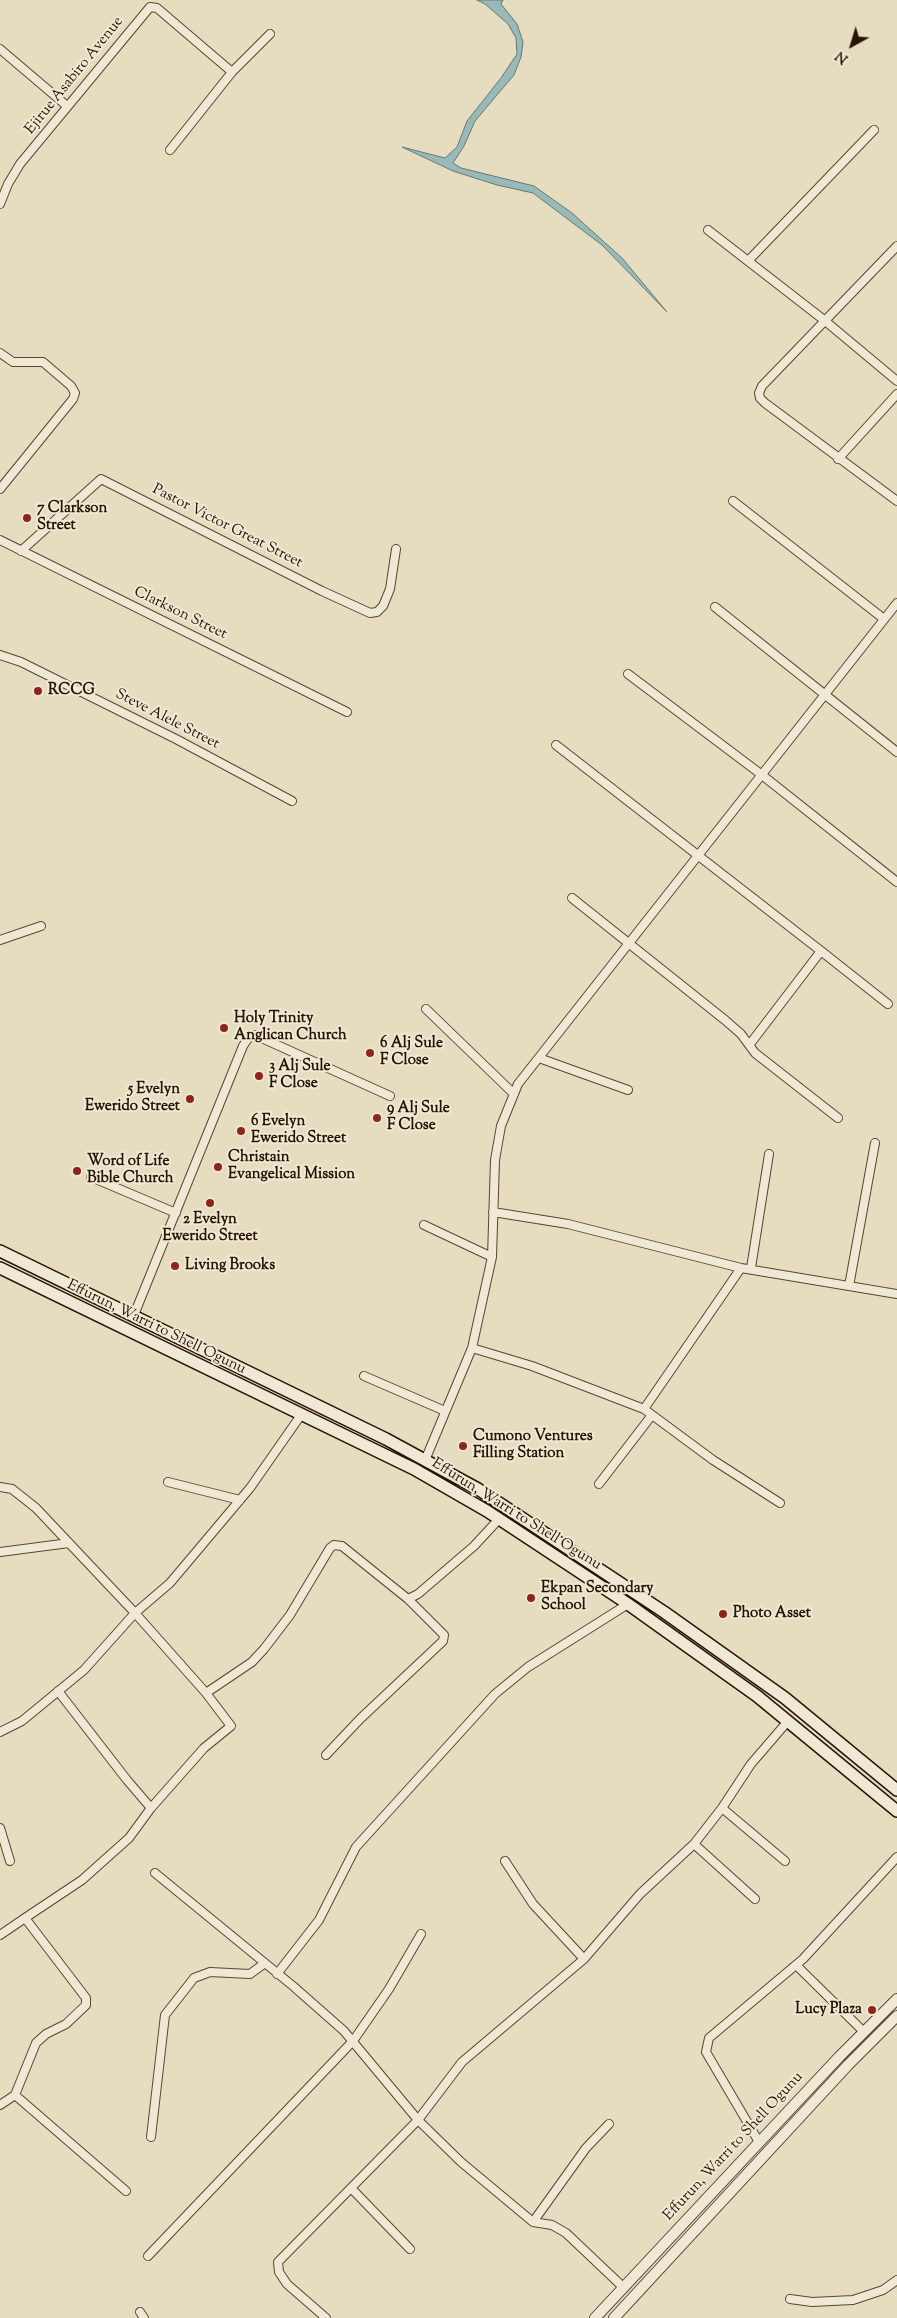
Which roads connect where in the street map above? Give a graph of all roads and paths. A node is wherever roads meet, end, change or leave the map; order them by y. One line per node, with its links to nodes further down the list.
1 (270, 34): 3 (street)
2 (0, 49): 4 (street)
3 (232, 72): 4 (street, Ejirue Asabiro Avenue); 6 (street)
4 (67, 106): 7 (street, Ejirue Asabiro Avenue)
5 (874, 130): 11 (street)
6 (170, 150)
7 (4, 182): 8 (street, Ejirue Asabiro Avenue)
8 (0, 204)
9 (708, 230): 11 (street)
10 (897, 246): 12 (street)
11 (748, 261): 12 (street)
12 (824, 320): 14 (street); 16 (street)
13 (0, 353): 17 (street)
14 (897, 381)
15 (897, 394): 16 (street)
16 (838, 459): 19 (street)
17 (0, 489)
18 (733, 500): 25 (street)
19 (897, 501)
20 (0, 540): 22 (street, Clarkson Street)
21 (396, 549): 22 (street, Pastor Victor Great Street)
22 (21, 551): 29 (street, Clarkson Street)
23 (897, 602): 25 (street)
24 (715, 607): 28 (street)
25 (884, 620): 28 (street)
26 (0, 654): 33 (street, Steve Alele Street)
27 (628, 674): 32 (street)
28 (826, 694): 31 (street); 32 (street)
29 (347, 712)
30 (556, 746): 34 (street)
31 (897, 752)
32 (762, 775): 34 (street); 35 (street)
33 (292, 801)
34 (699, 855): 39 (street); 40 (street)
35 (897, 882)
36 (572, 898): 39 (street)
37 (41, 926): 38 (street)
38 (0, 940)
39 (628, 943): 43 (street); 44 (street)
40 (821, 952): 41 (street); 43 (street)
41 (888, 1004)
42 (426, 1009): 46 (street)
43 (750, 1044): 48 (street)
44 (539, 1058): 45 (street); 46 (street)
45 (628, 1090)
46 (514, 1094): 52 (street)
47 (390, 1096): 53 (street)
48 (838, 1118)
49 (875, 1143): 60 (street)
50 (770, 1154): 59 (street)
51 (91, 1177): 53 (street)
52 (493, 1212): 56 (street); 58 (street)
53 (176, 1213): 64 (street)
54 (424, 1225): 56 (street)
55 (0, 1250): 62 (main road, Effurun, Warri to Shell Ogunu)
56 (492, 1257): 65 (street)
57 (0, 1268): 63 (main road, Effurun, Warri to Shell Ogunu)
58 (742, 1268): 59 (street); 67 (street)
59 (751, 1268): 60 (street)
60 (848, 1286): 61 (street)
61 (897, 1294)
62 (92, 1295): 63 (main road); 64 (main road, Effurun, Warri to Shell Ogunu)
63 (85, 1310): 69 (main road, Effurun, Warri to Shell Ogunu)
64 (134, 1315): 71 (main road, Effurun, Warri to Shell Ogunu)
65 (472, 1348): 67 (street); 68 (street)
66 (364, 1376): 68 (street)
67 (644, 1409): 70 (street)
68 (445, 1411): 71 (street)
69 (302, 1415): 75 (street); 77 (main road, Effurun, Warri to Shell Ogunu)
70 (652, 1415): 73 (street); 76 (street)
71 (426, 1458): 88 (main road, Effurun, Warri to Shell Ogunu)
72 (168, 1482): 75 (street)
73 (599, 1484)
74 (0, 1487): 78 (street)
75 (240, 1500): 82 (street)
76 (780, 1503)
77 (499, 1519): 80 (street); 81 (main road, Effurun, Warri to Shell Ogunu)
78 (69, 1543): 79 (street); 82 (street)
79 (0, 1552)
80 (408, 1599): 84 (street); 87 (street)
81 (628, 1604): 85 (main road, Effurun, Warri to Shell Ogunu); 106 (street)
82 (135, 1612): 83 (street); 84 (street)
83 (58, 1691): 86 (street); 89 (street)
84 (206, 1693): 89 (street)
85 (788, 1721): 90 (street); 91 (main road, Effurun, Warri to Shell Ogunu)
86 (0, 1732)
87 (326, 1755)
88 (897, 1790)
89 (151, 1808): 100 (street)
90 (722, 1808): 93 (street); 97 (street)
91 (897, 1811)
92 (0, 1828): 95 (street)
93 (694, 1844): 99 (street); 103 (street)
94 (897, 1857): 105 (street)
95 (10, 1861)
96 (505, 1861): 103 (street)
97 (785, 1861)
98 (156, 1873): 104 (street)
99 (755, 1899)
100 (24, 1918): 102 (street); 111 (street)
101 (421, 1934): 110 (street)
102 (0, 1935)
103 (584, 1959): 113 (street)
104 (265, 1964): 106 (street); 115 (street)
105 (796, 1965): 109 (street); 116 (street)
106 (277, 1974): 110 (street)
107 (897, 1999): 109 (street, Effurun, Warri to Shell Ogunu)
108 (897, 2016): 127 (street, Effurun, Warri to Shell Ogunu)
109 (863, 2031): 116 (street, Effurun, Warri to Shell Ogunu)
110 (353, 2041): 113 (street); 121 (street)
111 (15, 2095): 112 (street); 118 (street)
112 (0, 2105)
113 (418, 2120): 117 (street); 119 (street)
114 (610, 2124): 119 (street)
115 (152, 2137)
116 (759, 2142): 123 (street, Effurun, Warri to Shell Ogunu)
117 (351, 2188): 120 (street); 125 (street)
118 (126, 2191)
119 (533, 2222): 123 (street)
120 (410, 2249)
121 (148, 2256)
122 (897, 2280): 124 (street)
123 (623, 2288): 126 (street, Effurun, Warri to Shell Ogunu)
124 (790, 2299)
125 (326, 2318)
126 (595, 2318)
127 (614, 2318)

